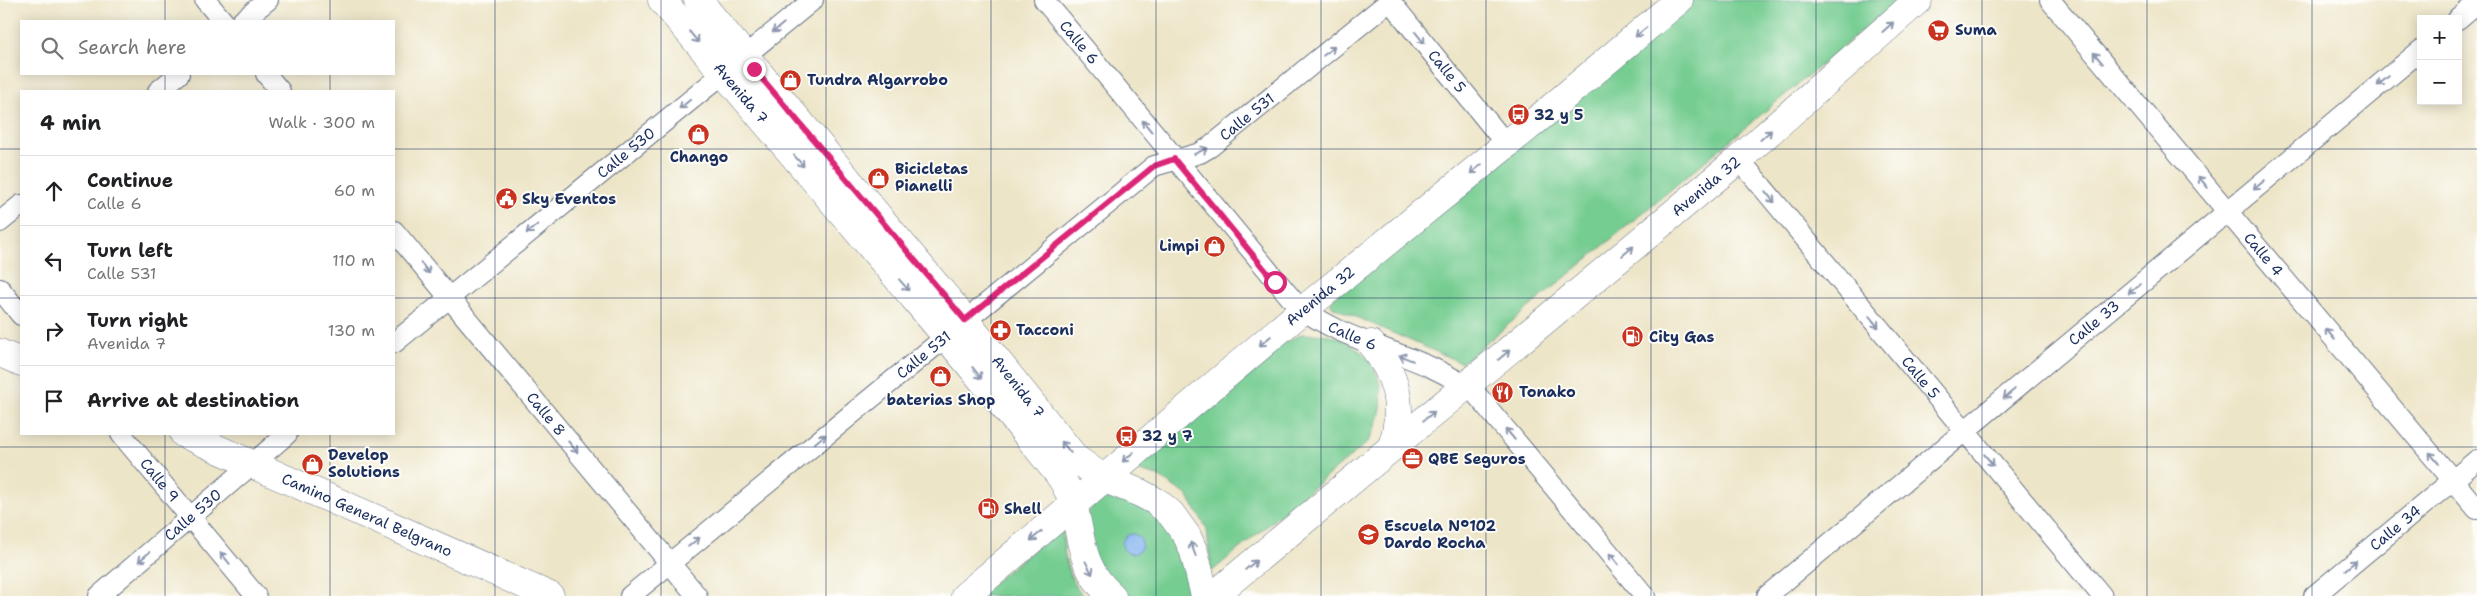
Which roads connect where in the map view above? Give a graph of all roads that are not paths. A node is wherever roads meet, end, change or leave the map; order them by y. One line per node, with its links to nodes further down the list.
1 (205, 0): 13 (street)
2 (268, 0): 14 (street)
3 (662, 0): 17 (main road, Avenida 7, one-way to 17)
4 (698, 0): 16 (main road, Avenida 7)
5 (813, 0): 16 (street, Calle 530, one-way to 16)
6 (1044, 0): 23 (street, Calle 6, one-way to 6)
7 (1390, 0): 22 (street, Calle 5, one-way to 22); 23 (street, Calle 531, one-way to 7)
8 (1679, 0): 22 (main road, Avenida 32, one-way to 22)
9 (1918, 0): 24 (main road, Avenida 32, one-way to 9)
10 (2050, 0): 26 (street, Calle 4, one-way to 10)
11 (2477, 3): 12 (street)
12 (2462, 16)
13 (222, 20)
14 (243, 20)
15 (2417, 53): 26 (street, Calle 33, one-way to 26)
16 (744, 56): 17 (street, Calle 530); 33 (main road, Avenida 7)
17 (723, 73): 30 (street, Calle 530, one-way to 30); 33 (main road, Avenida 7, one-way to 33)
18 (178, 75): 20 (street)
19 (267, 75): 21 (street)
20 (159, 90)
21 (279, 90)
22 (1506, 144): 31 (main road, Avenida 32, one-way to 31)
23 (1174, 159): 31 (street, Calle 6); 33 (street, Calle 531)
24 (1739, 159): 38 (main road, Avenida 32, one-way to 24); 39 (street, Calle 5, one-way to 39)
25 (20, 206): 27 (street)
26 (2227, 212): 39 (street, Calle 33, one-way to 39); 47 (street, Calle 4, one-way to 26)
27 (0, 222)
28 (395, 232): 30 (street, Calle 8, one-way to 30)
29 (0, 289): 32 (street)
30 (448, 297): 34 (street, Calle 530); 51 (street, Calle 8, one-way to 51)
31 (1303, 310): 35 (street, Calle 6); 46 (main road, Avenida 32, one-way to 46)
32 (20, 314)
33 (955, 328): 46 (main road, Avenida 7, one-way to 33); 48 (main road, Avenida 7, one-way to 48); 51 (street, Calle 531, one-way to 33)
34 (395, 342)
35 (1371, 344): 38 (street, Calle 6, one-way to 35); 43 (main road)
36 (0, 353): 37 (main road)
37 (20, 362)
38 (1466, 386): 43 (main road, Avenida 32, one-way to 38); 61 (street, Calle 6, one-way to 38)
39 (1965, 431): 62 (street, Calle 33); 63 (street, Calle 5, one-way to 63)
40 (122, 435): 50 (street, Calle 9)
41 (186, 435): 45 (main road, Camino General Belgrano)
42 (286, 435): 45 (street, Calle 530)
43 (1392, 447): 60 (main road, Avenida 32, one-way to 43)
44 (2477, 460): 47 (street, Calle 34)
45 (250, 464): 50 (street, Calle 530); 54 (main road, Camino General Belgrano)
46 (1103, 478): 48 (main road, Avenida 32); 59 (main road, Avenida 7, one-way to 46)
47 (2453, 480): 49 (street, Calle 4); 64 (street, Calle 34, one-way to 47)
48 (1073, 504): 57 (main road, Avenida 32, one-way to 57); 58 (main road, Avenida 7, one-way to 58)
49 (2477, 509)
50 (191, 517): 52 (street, Calle 530, one-way to 52); 53 (street, Calle 9, one-way to 50)
51 (669, 563): 55 (street, Calle 531); 56 (street, Calle 8)
52 (99, 596)
53 (256, 596)
54 (550, 596)
55 (630, 596)
56 (697, 596)
57 (965, 596)
58 (1112, 596)
59 (1204, 596)
60 (1213, 596)
61 (1645, 596)
62 (1768, 596)
63 (2102, 596)
64 (2314, 596)

